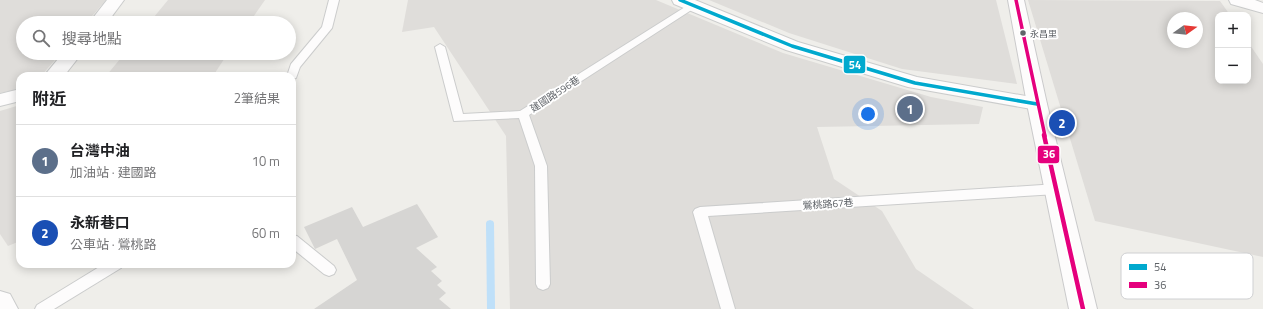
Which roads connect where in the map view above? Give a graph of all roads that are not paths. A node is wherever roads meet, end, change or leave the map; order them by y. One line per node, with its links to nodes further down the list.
1 (116, 0): 7 (street)
2 (334, 0): 11 (lane)
3 (1016, 0): 14 (street)
4 (1237, 0): 6 (street)
5 (686, 3): 14 (street); 15 (lane, 建國路596巷)
6 (1263, 8)
7 (103, 16)
8 (440, 47): 15 (lane)
9 (67, 60): 10 (street)
10 (57, 72)
11 (293, 72)
12 (16, 96): 13 (street)
13 (0, 100)
14 (1037, 104): 16 (street)
15 (523, 114): 20 (lane, 建國路596巷)
16 (1058, 189): 24 (lane, 鶯桃路67巷); 25 (street)
17 (296, 243): 19 (lane)
18 (109, 268): 23 (lane)
19 (329, 270)
20 (543, 284)
21 (0, 302): 22 (street)
22 (4, 309)
23 (42, 309)
24 (728, 309)
25 (1083, 309)

